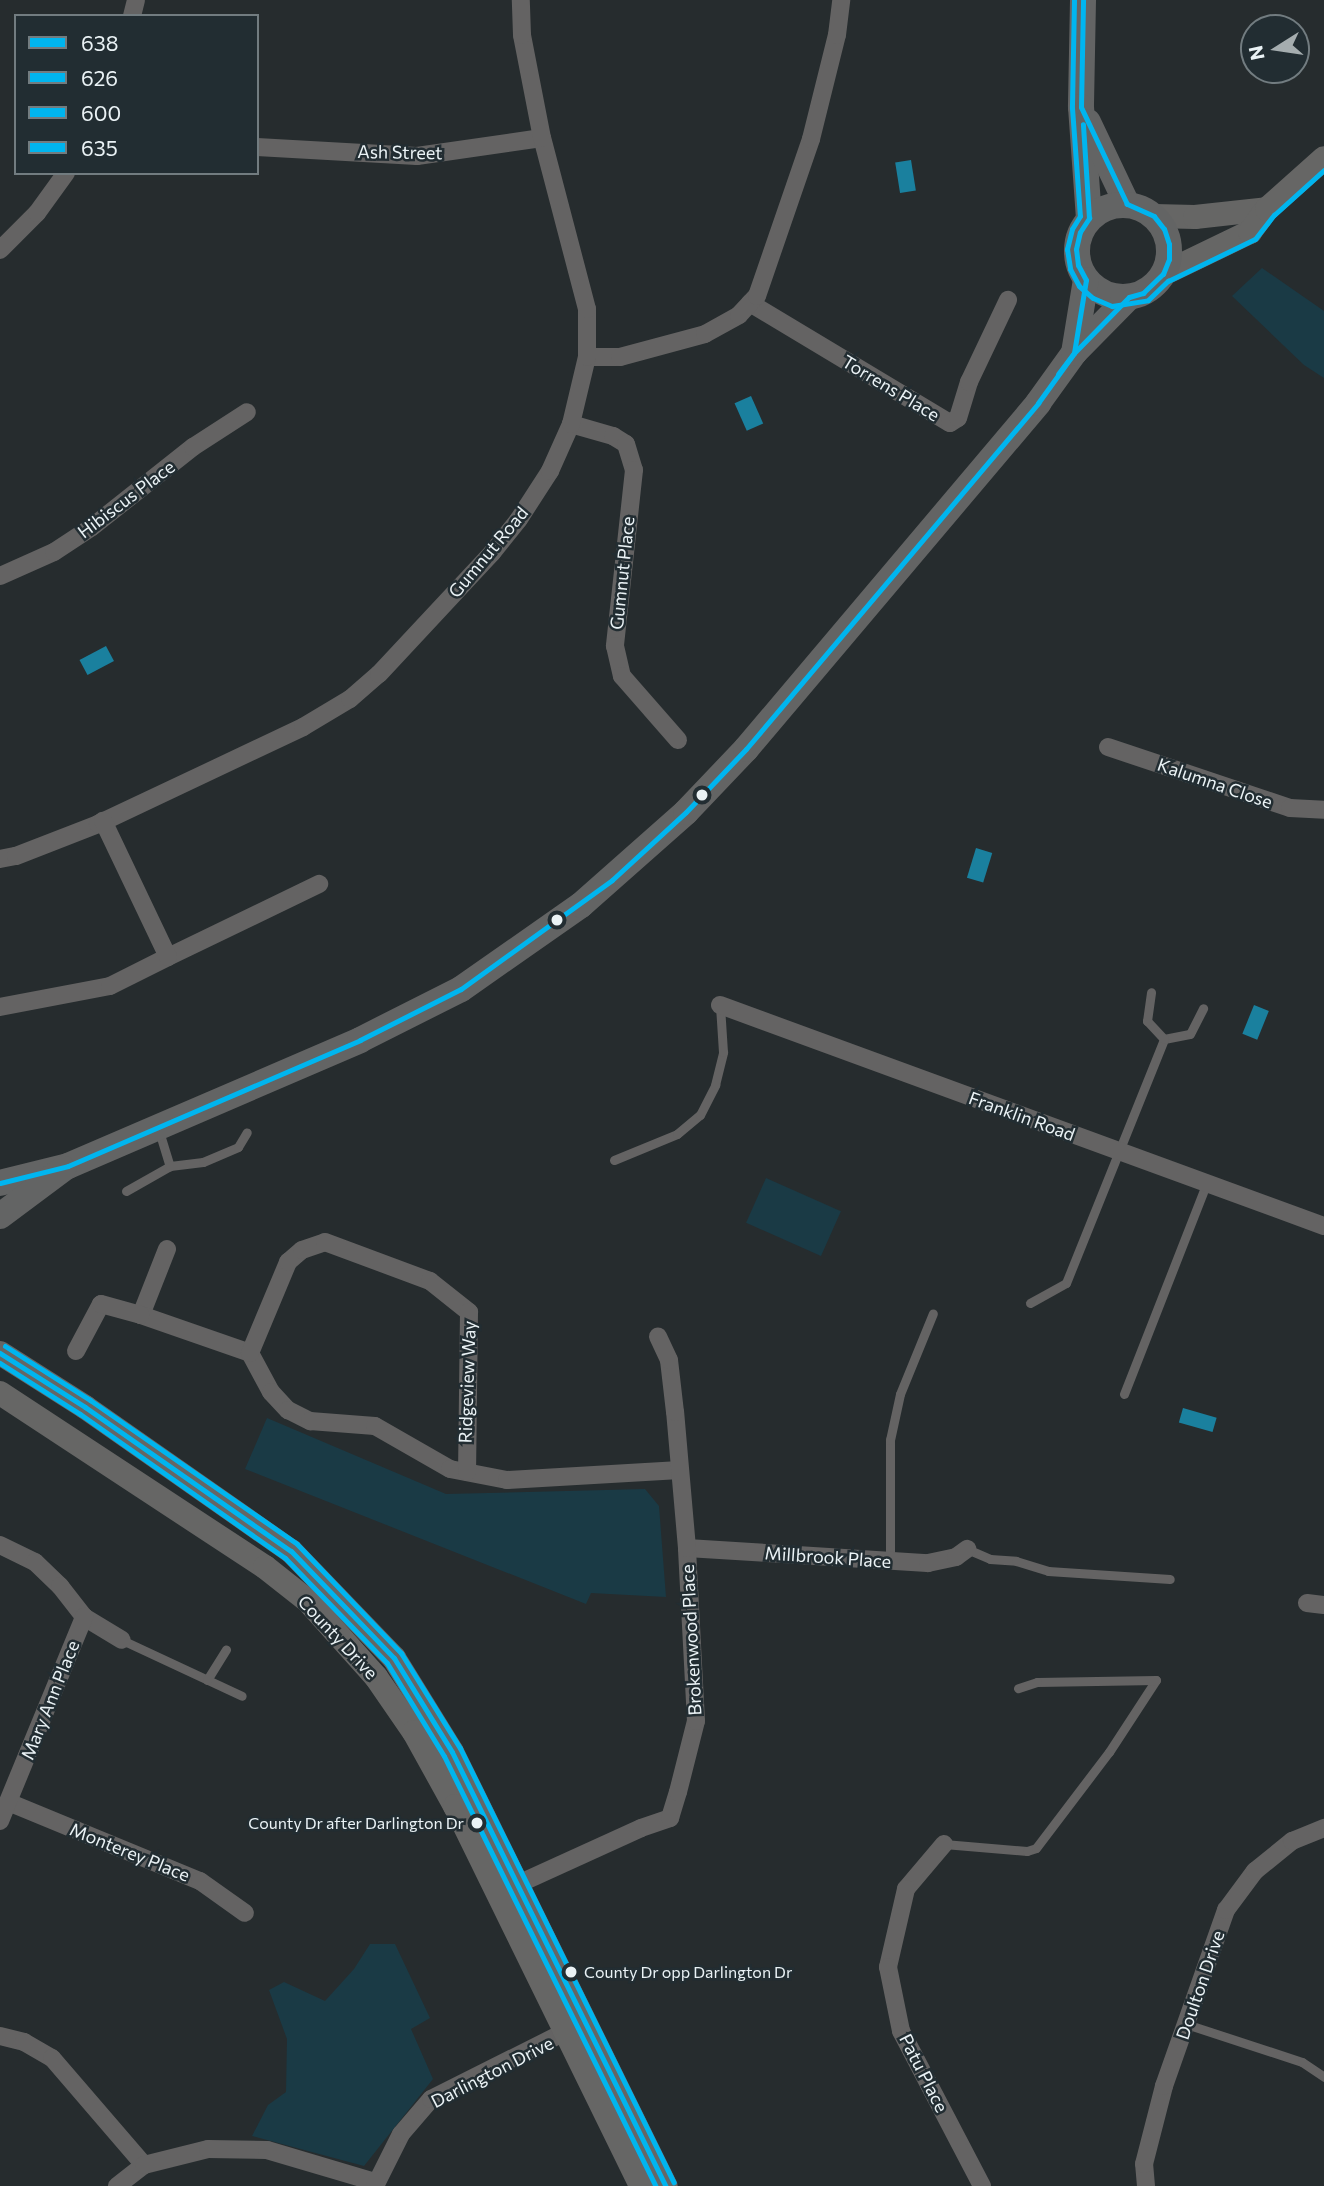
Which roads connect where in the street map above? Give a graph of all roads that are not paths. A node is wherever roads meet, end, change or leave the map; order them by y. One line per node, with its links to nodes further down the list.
1 (521, 0): 5 (street, Gumnut Road)
2 (841, 0): 18 (street)
3 (1083, 0): 4 (main road)
4 (1081, 107): 9 (main road); 12 (main road)
5 (542, 138): 6 (street, Ash Street); 20 (street, Gumnut Road)
6 (259, 146)
7 (1324, 158): 10 (main road)
8 (65, 175): 13 (street)
9 (1127, 204): 11 (main road); 12 (main road)
10 (1267, 209): 11 (main road); 14 (main road)
11 (1154, 216): 14 (main road)
12 (1089, 218): 15 (main road)
13 (0, 250)
14 (1163, 274): 16 (main road)
15 (1086, 280): 16 (main road); 19 (main road)
16 (1129, 298): 19 (main road)
17 (1008, 300): 18 (street, Torrens Place)
18 (750, 303): 20 (street)
19 (1074, 353): 36 (main road)
20 (587, 357): 22 (street, Gumnut Road)
21 (247, 412): 23 (street, Hibiscus Place)
22 (571, 424): 24 (street, Gumnut Place); 27 (street, Gumnut Road)
23 (0, 576)
24 (678, 740)
25 (1108, 747): 26 (street, Kalumna Close)
26 (1324, 810)
27 (103, 821): 28 (street, Gumnut Road); 30 (street)
28 (0, 859)
29 (319, 884): 30 (street)
30 (169, 957): 33 (street)
31 (1151, 992): 35 (lane)
32 (720, 1004): 38 (street, Franklin Road); 39 (lane)
33 (0, 1007)
34 (1203, 1008): 35 (lane)
35 (1164, 1039): 38 (lane)
36 (158, 1127): 40 (main road); 41 (lane)
37 (247, 1132): 41 (lane)
38 (1119, 1151): 43 (street, Franklin Road); 48 (lane)
39 (614, 1160)
40 (68, 1166): 42 (main road); 45 (main road)
41 (170, 1166): 44 (lane)
42 (0, 1182)
43 (1208, 1182): 46 (street, Franklin Road); 56 (lane)
44 (126, 1191)
45 (0, 1216)
46 (1324, 1226)
47 (167, 1250): 50 (street)
48 (1030, 1303)
49 (933, 1313): 62 (lane)
50 (141, 1315): 52 (street); 54 (street)
51 (658, 1336): 57 (street, Brokenwood Place)
52 (76, 1351)
53 (0, 1353): 74 (main road, County Drive)
54 (250, 1353): 58 (street, Ridgeview Way); 58 (street, Ridgeview Way)
55 (0, 1393): 77 (main road, County Drive)
56 (1124, 1394)
57 (680, 1470): 58 (street, Ridgeview Way); 60 (street, Brokenwood Place)
58 (467, 1472)
59 (0, 1545): 64 (street, Mary Ann Place)
60 (687, 1548): 62 (street, Millbrook Place); 74 (street, Brokenwood Place)
61 (967, 1549): 62 (street, Millbrook Place); 63 (lane)
62 (890, 1561)
63 (1170, 1579)
64 (84, 1617): 65 (street, Mary Ann Place); 70 (street, Mary Ann Place)
65 (122, 1640): 67 (lane)
66 (226, 1650): 67 (lane)
67 (207, 1679): 69 (lane)
68 (1018, 1688): 73 (lane)
69 (242, 1696)
70 (8, 1802): 71 (street, Mary Ann Place); 75 (street, Monterey Place)
71 (0, 1821)
72 (1324, 1828): 76 (street, Doulton Drive)
73 (944, 1844): 85 (street, Patu Place)
74 (516, 1885): 77 (main road, County Drive)
75 (246, 1913)
76 (1186, 2024): 79 (lane); 86 (street, Doulton Drive)
77 (575, 2028): 81 (street, Darlington Drive); 83 (main road, County Drive); 84 (main road, County Drive)
78 (0, 2036): 80 (street)
79 (1324, 2077)
80 (145, 2165): 81 (street, Darlington Drive); 82 (street, Darlington Drive)
81 (375, 2184)
82 (117, 2186)
83 (640, 2186)
84 (666, 2186)
85 (982, 2186)
86 (1146, 2186)

